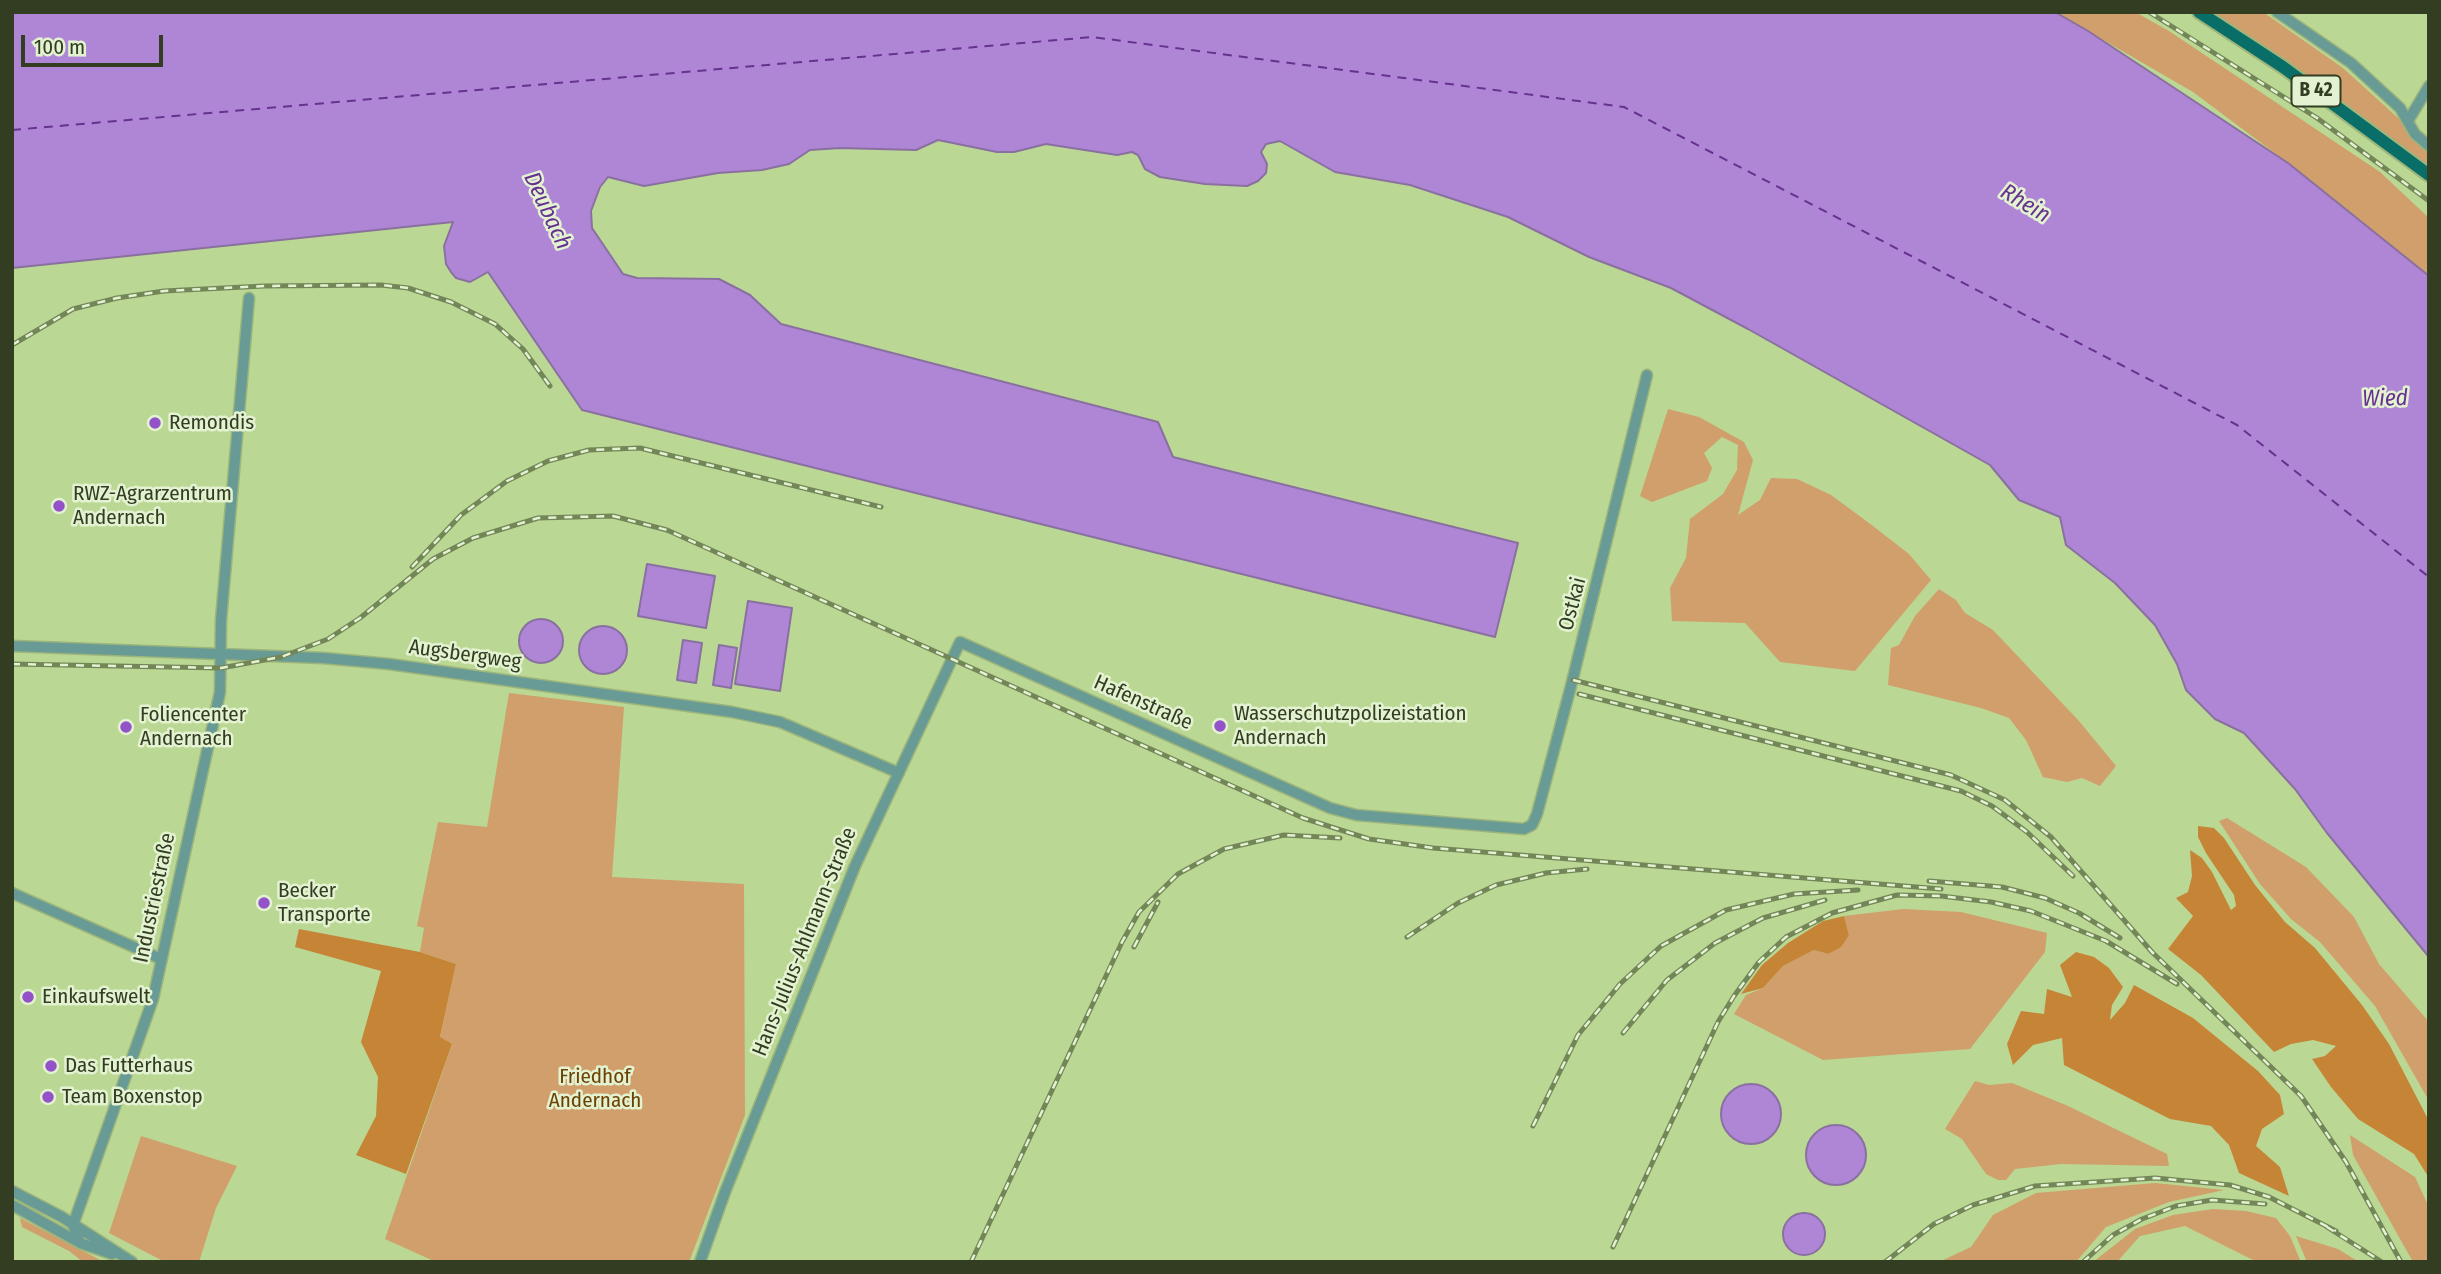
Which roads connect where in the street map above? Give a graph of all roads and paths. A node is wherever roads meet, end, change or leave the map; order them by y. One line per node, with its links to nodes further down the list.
1 (2199, 12): 6 (main road, B 42)
2 (2277, 12): 4 (street)
3 (2429, 86): 4 (street)
4 (2408, 121): 5 (street)
5 (2429, 146)
6 (2429, 175)
7 (249, 298): 11 (street, Industriestraße)
8 (1647, 375): 13 (street, Ostkai)
9 (960, 642): 12 (street, Hans-Julius-Ahlmann-Straße); 13 (street, Hafenstraße)
10 (12, 646): 11 (street, Augsbergweg)
11 (221, 653): 12 (street, Augsbergweg); 15 (street, Industriestraße)
12 (899, 773): 23 (street, Hans-Julius-Ahlmann-Straße)
13 (1517, 830)
14 (12, 893): 15 (street)
15 (161, 958): 18 (street, Industriestraße)
16 (12, 1191): 18 (street)
17 (12, 1205): 19 (street)
18 (73, 1225): 19 (street); 20 (street); 21 (street)
19 (52, 1226): 20 (street)
20 (80, 1243): 21 (street)
21 (118, 1255): 22 (street)
22 (132, 1262)
23 (700, 1262)

